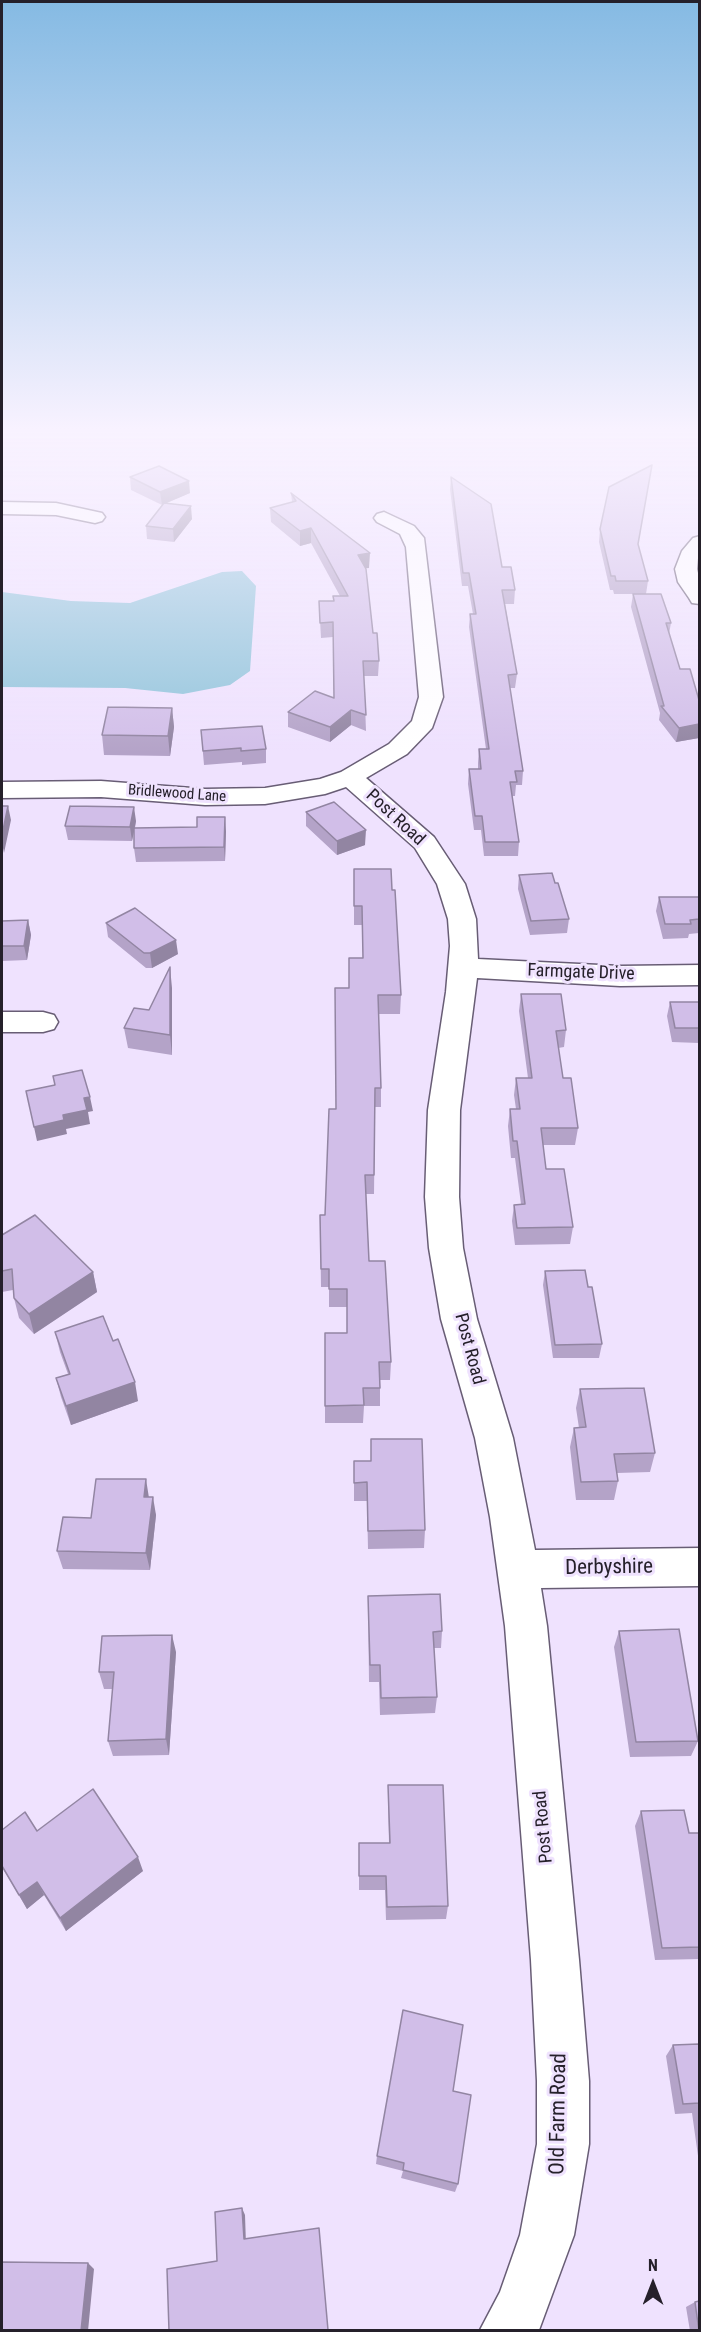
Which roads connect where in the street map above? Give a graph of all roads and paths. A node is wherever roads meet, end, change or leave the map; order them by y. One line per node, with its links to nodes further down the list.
1 (412, 536): 4 (street, Bridlewood Lane)
2 (699, 542): 3 (street)
3 (699, 598)
4 (350, 777): 5 (street, Bridlewood Lane); 6 (street, Post Road)
5 (2, 790)
6 (463, 968): 7 (street, Farmgate Drive); 11 (street, Post Road)
7 (699, 975)
8 (2, 1022): 9 (street)
9 (43, 1022)
10 (699, 1567): 11 (street, Derbyshire)
11 (518, 1569): 12 (street, Post Road)
12 (555, 1960): 13 (street, Old Farm Road)
13 (508, 2331)

